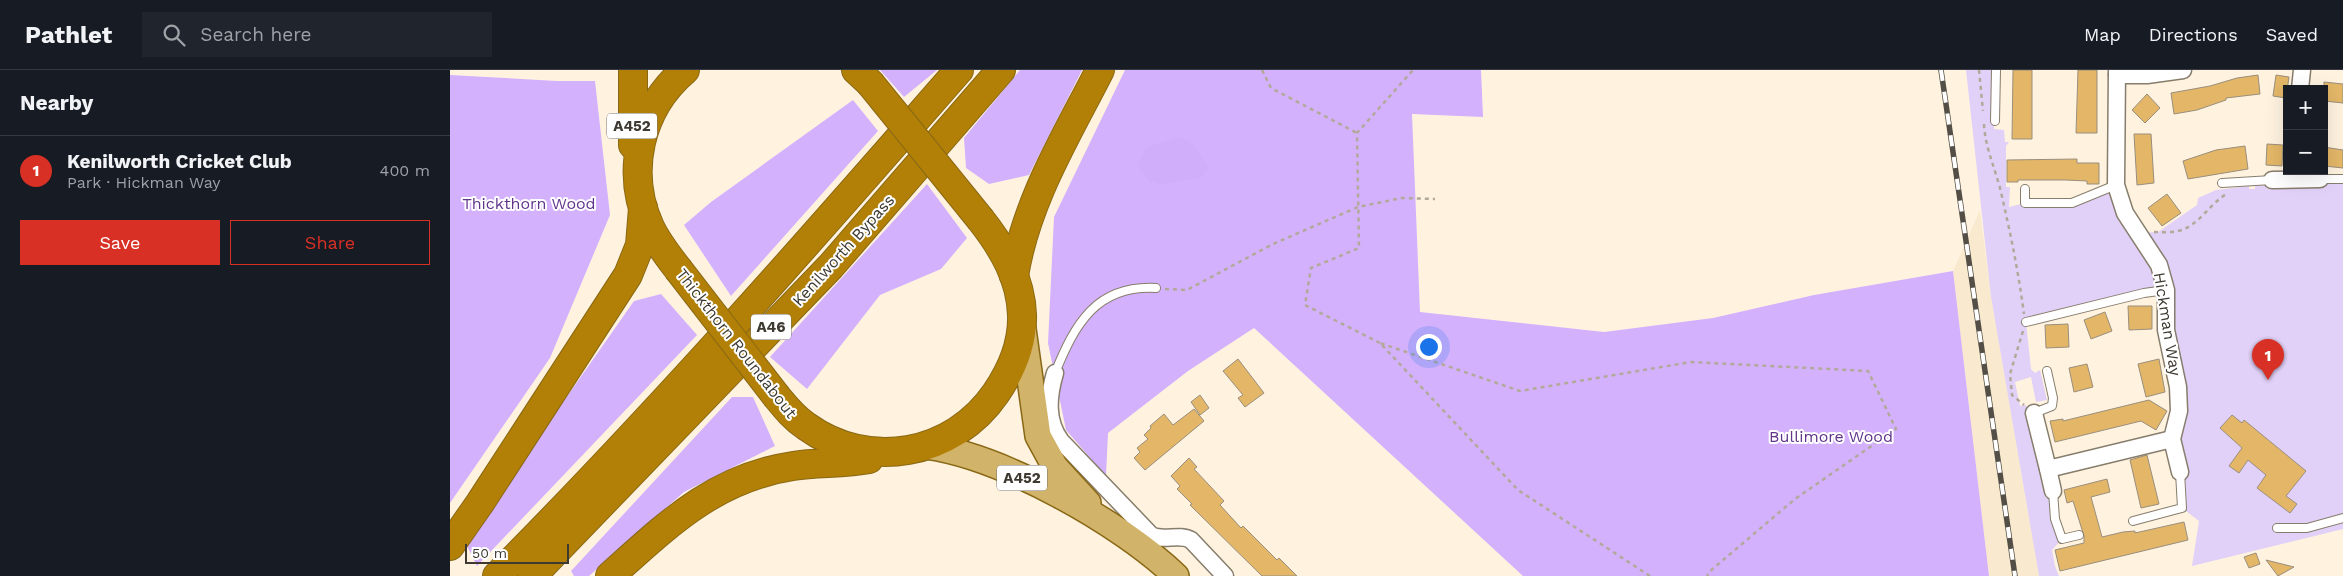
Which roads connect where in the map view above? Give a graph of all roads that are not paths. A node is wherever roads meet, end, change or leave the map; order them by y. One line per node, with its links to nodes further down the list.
1 (633, 70): 17 (highway, A452)
2 (685, 70): 17 (highway, Thickthorn Roundabout)
3 (959, 70): 43 (highway, Kenilworth Bypass / A46)
4 (1001, 70): 44 (highway, Kenilworth Bypass / A46)
5 (1100, 70): 22 (highway)
6 (1996, 70): 12 (lane)
7 (2182, 70): 9 (street)
8 (2302, 70): 11 (street)
9 (2117, 73): 19 (street, Hickman Way)
10 (863, 76): 22 (highway, Thickthorn Roundabout, bridge)
11 (2300, 85)
12 (1995, 121)
13 (2295, 175): 14 (street); 16 (street)
14 (2320, 179): 15 (lane)
15 (2343, 179)
16 (2272, 180): 18 (lane)
17 (637, 181): 21 (highway, Thickthorn Roundabout)
18 (2222, 183)
19 (2116, 184): 20 (lane); 24 (street, Hickman Way)
20 (2025, 189)
21 (642, 208): 32 (highway, Thickthorn Roundabout, bridge); 41 (highway)
22 (1014, 276): 25 (highway, Thickthorn Roundabout)
23 (1156, 288): 28 (lane)
24 (2166, 290): 26 (lane); 30 (street, Hickman Way)
25 (1022, 315): 31 (highway, Thickthorn Roundabout); 38 (main road, A452)
26 (2026, 322)
27 (2047, 371): 29 (lane)
28 (1055, 373): 42 (street)
29 (2034, 413): 33 (street)
30 (2172, 439): 33 (street); 34 (street, Hickman Way)
31 (926, 446): 32 (highway, Thickthorn Roundabout); 38 (main road, A452)
32 (892, 453): 45 (highway)
33 (2048, 469): 35 (street)
34 (2180, 472): 37 (lane, Hickman Way)
35 (2053, 491): 40 (lane)
36 (2343, 518): 39 (lane)
37 (2133, 520)
38 (1111, 526): 46 (main road, A452)
39 (2277, 528)
40 (2079, 535)
41 (450, 546)
42 (1220, 574)
43 (497, 576)
44 (532, 576)
45 (610, 576)
46 (1176, 576)

